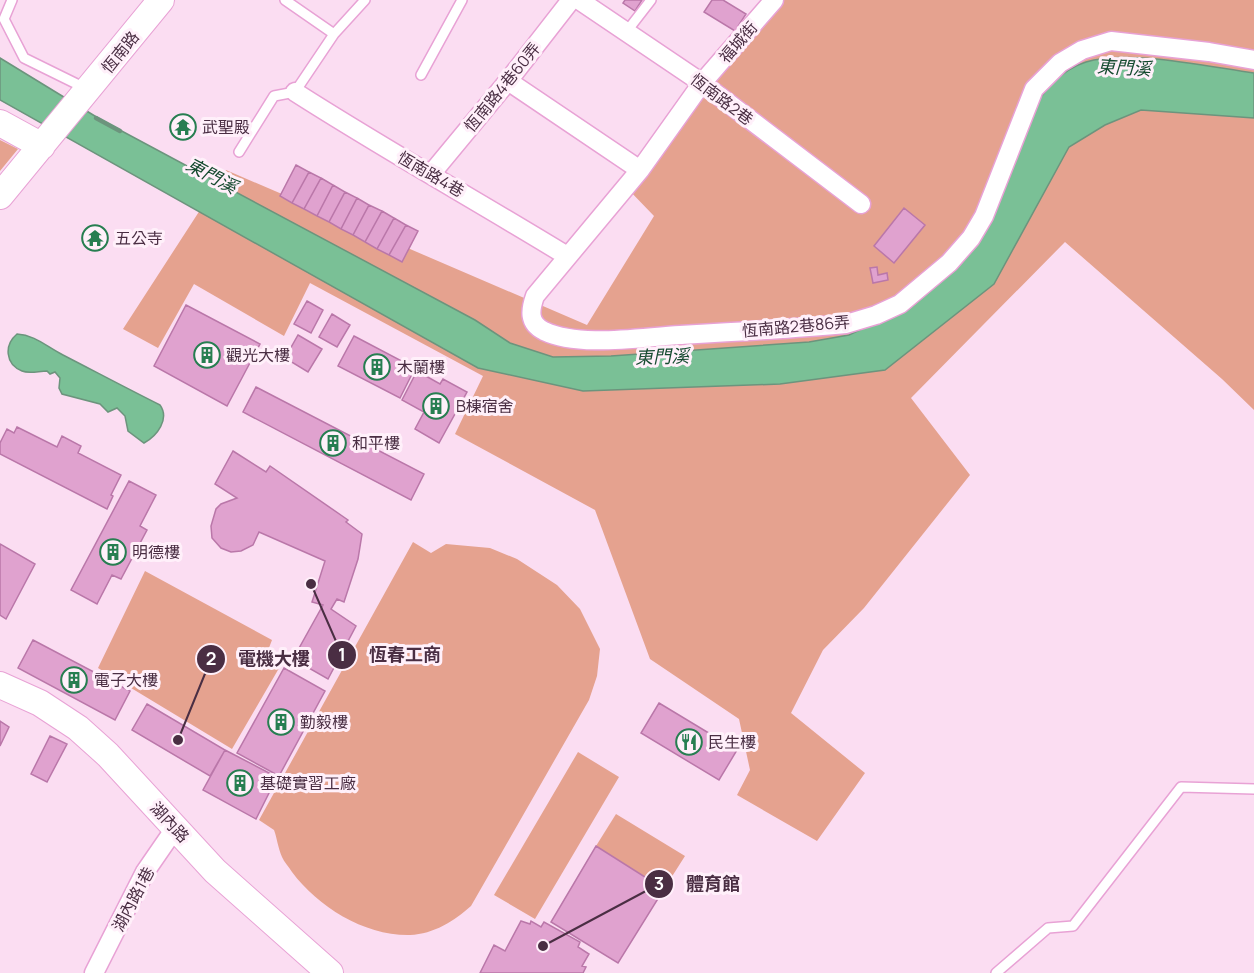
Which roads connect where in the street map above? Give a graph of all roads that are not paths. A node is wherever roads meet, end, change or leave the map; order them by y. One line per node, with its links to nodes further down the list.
1 (12, 0): 17 (lane)
2 (161, 0): 17 (street, 恆南路)
3 (285, 0): 11 (lane)
4 (365, 0): 11 (lane)
5 (462, 0): 13 (lane)
6 (571, 0): 14 (street, 恆南路4巷60弄)
7 (579, 0): 10 (street, 恆南路2巷)
8 (651, 0): 10 (lane)
9 (774, 0): 15 (street, 福城街)
10 (627, 31): 15 (street, 恆南路2巷)
11 (334, 34): 16 (lane)
12 (1254, 60): 25 (street, 恆南路2巷86弄)
13 (421, 75)
14 (508, 81): 21 (street); 22 (street, 恆南路4巷60弄)
15 (702, 83): 21 (street, 恆南路2巷86弄); 24 (street, 恆南路2巷)
16 (295, 92): 20 (lane); 22 (street, 恆南路4巷)
17 (83, 97): 19 (street, 恆南路)
18 (0, 123): 19 (street)
19 (47, 140): 23 (street)
20 (239, 152)
21 (640, 170): 25 (street, 恆南路2巷86弄)
22 (431, 174): 25 (street, 恆南路4巷)
23 (0, 196)
24 (861, 204)
25 (567, 256)
26 (0, 685): 28 (street, 湖內路)
27 (1254, 789): 31 (lane)
28 (176, 828): 29 (street, 湖內路1巷); 30 (street, 湖內路)
29 (94, 973)
30 (330, 973)
31 (996, 973)

